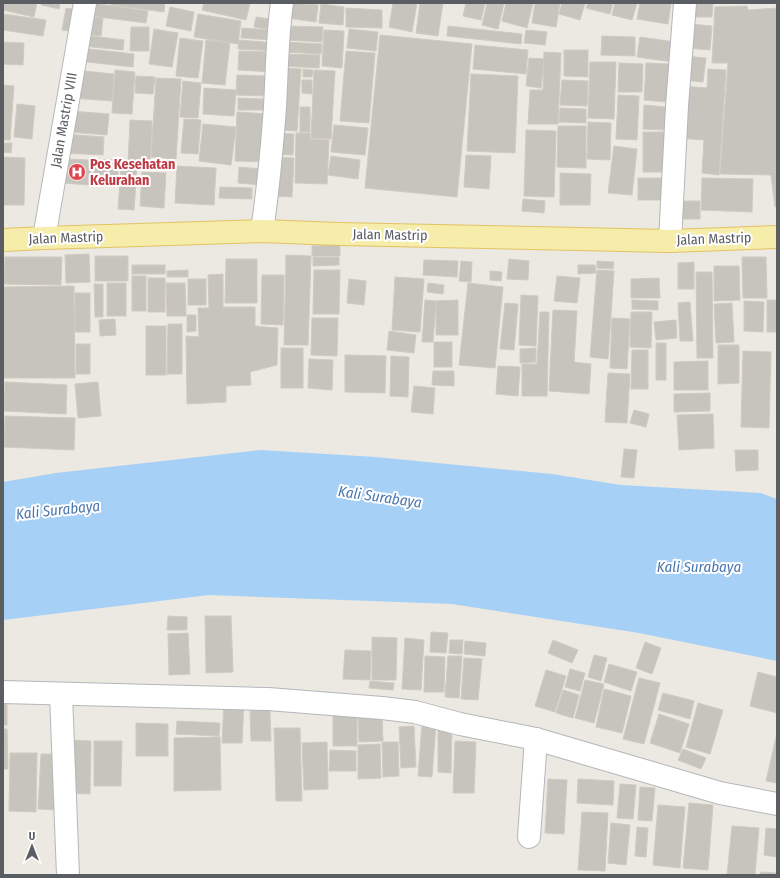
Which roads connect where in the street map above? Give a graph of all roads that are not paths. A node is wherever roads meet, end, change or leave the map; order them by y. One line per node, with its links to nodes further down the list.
1 (85, 3): 5 (street, Jalan Mastrip VIII)
2 (282, 3): 4 (street)
3 (685, 3): 8 (street)
4 (262, 231): 5 (main road, Jalan Mastrip); 8 (main road, Jalan Mastrip)
5 (44, 238): 7 (main road, Jalan Mastrip)
6 (777, 238): 8 (main road, Jalan Mastrip)
7 (3, 240)
8 (670, 241)
9 (3, 692): 10 (street)
10 (61, 694): 11 (street); 14 (street)
11 (536, 739): 12 (street); 13 (street)
12 (777, 804)
13 (529, 837)
14 (68, 875)

